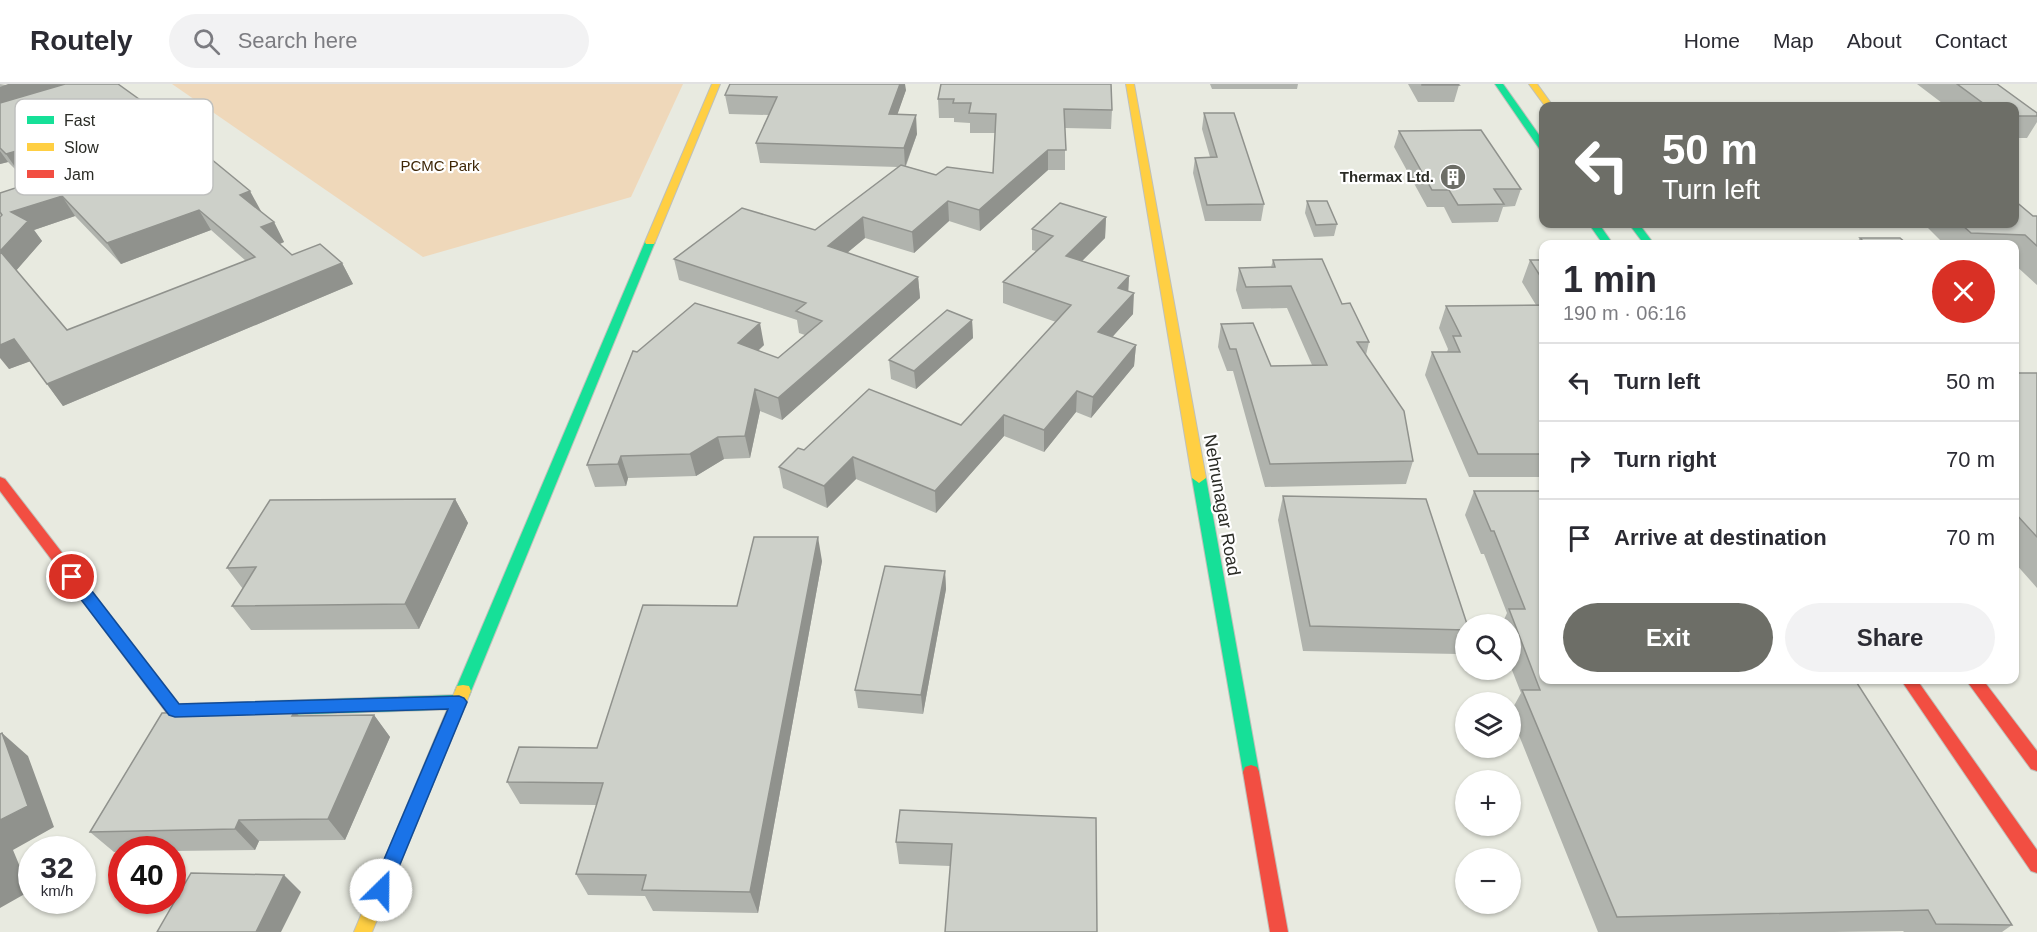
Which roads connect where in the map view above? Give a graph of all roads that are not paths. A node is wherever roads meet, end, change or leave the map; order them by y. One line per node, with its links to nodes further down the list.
1 (716, 84): 10 (street)
2 (1130, 84): 14 (street, Nehrunagar Road)
3 (1499, 84): 6 (street)
4 (1533, 84): 5 (street)
5 (1546, 102)
6 (1539, 142)
7 (0, 482): 10 (street)
8 (1912, 684): 12 (street)
9 (1977, 684): 11 (street)
10 (459, 702): 13 (street)
11 (2037, 764)
12 (2037, 865)
13 (363, 932)
14 (1279, 932)

